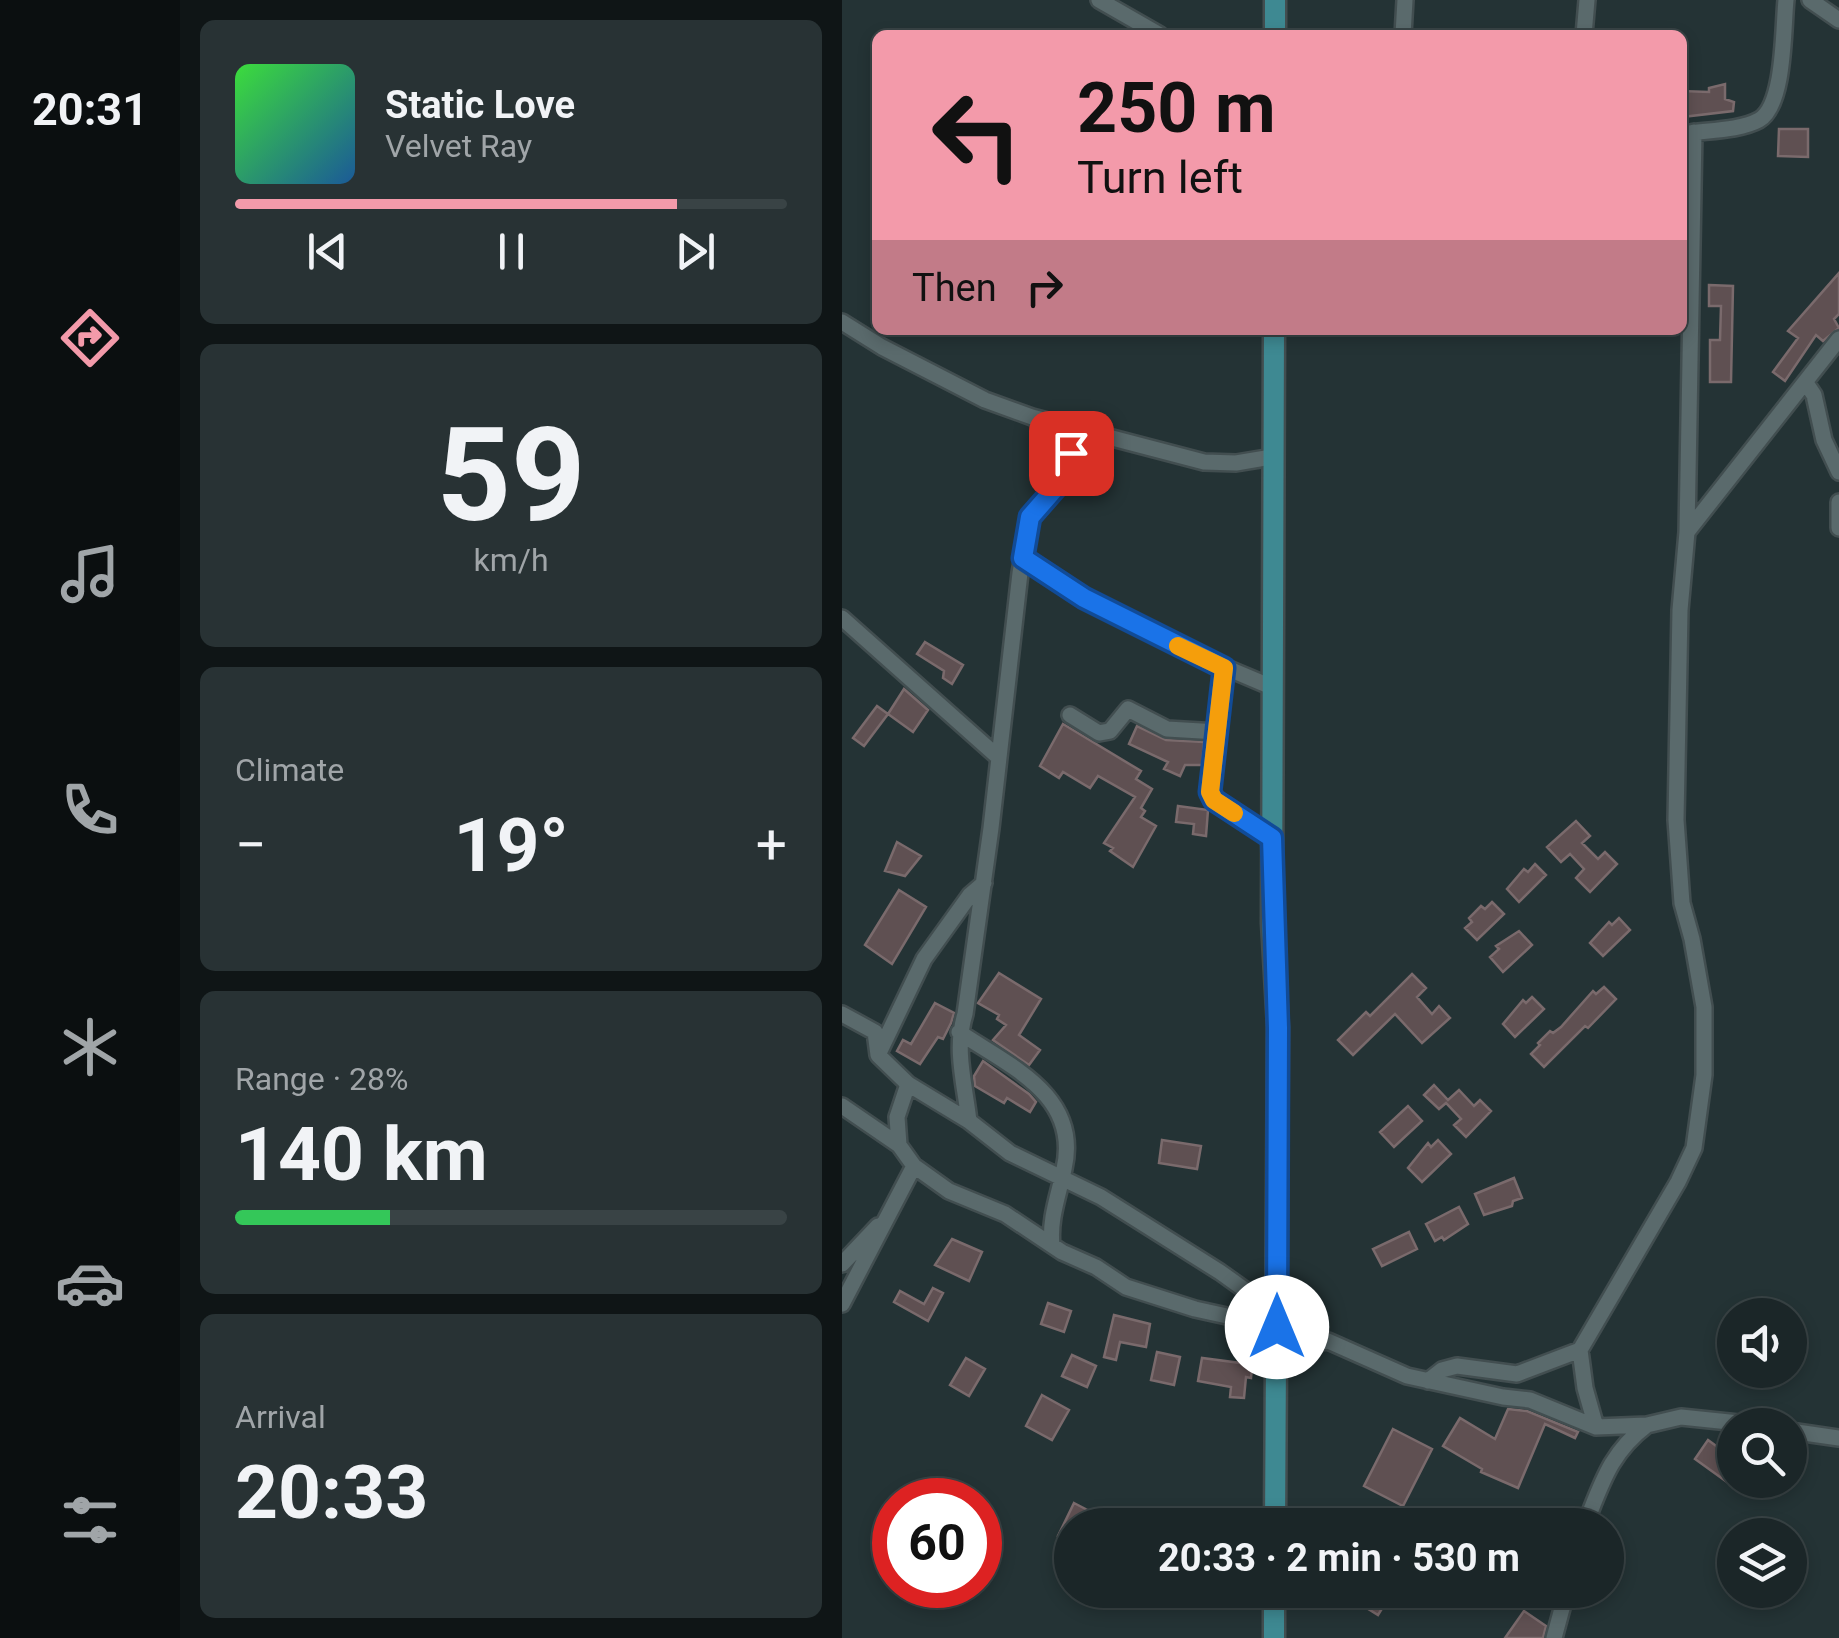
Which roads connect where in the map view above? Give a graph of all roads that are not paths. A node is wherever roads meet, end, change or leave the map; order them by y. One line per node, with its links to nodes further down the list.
1 (1099, 0): 8 (street)
2 (1275, 0): 9 (main road)
3 (1404, 0): 10 (street)
4 (1586, 0): 11 (street)
5 (1786, 0): 12 (street)
6 (1810, 0): 7 (street)
7 (1838, 20)
8 (1151, 30)
9 (1275, 30)
10 (1402, 30)
11 (1584, 30)
12 (1688, 133): 13 (street)
13 (1687, 208): 14 (street)
14 (1687, 269)
15 (842, 322): 20 (street)
16 (1274, 335): 21 (main road)
17 (1687, 335): 25 (street)
18 (1838, 339): 19 (street)
19 (1806, 382): 22 (street); 25 (street)
20 (1076, 430): 21 (street); 26 (street)
21 (1272, 457): 29 (main road)
22 (1838, 472)
23 (1838, 502): 24 (street)
24 (1838, 528)
25 (1686, 532): 49 (street)
26 (1023, 558): 28 (street); 32 (street)
27 (842, 618): 32 (street)
28 (1224, 668): 29 (street); 31 (street)
29 (1274, 688): 33 (main road)
30 (1070, 715): 31 (street)
31 (1218, 732): 33 (street)
32 (998, 758): 34 (street)
33 (1272, 838): 48 (main road)
34 (984, 883): 36 (street); 37 (street)
35 (842, 1014): 37 (street)
36 (959, 1032): 40 (street); 43 (street)
37 (878, 1054): 38 (street)
38 (908, 1084): 40 (street); 41 (street)
39 (842, 1106): 41 (street)
40 (969, 1121): 43 (street)
41 (899, 1144): 42 (street)
42 (914, 1166): 44 (street); 45 (street)
43 (1062, 1177): 45 (street); 48 (street)
44 (891, 1212): 46 (street); 47 (street)
45 (1052, 1245): 48 (street)
46 (842, 1264)
47 (842, 1304)
48 (1277, 1330): 50 (street); 56 (main road)
49 (1580, 1350): 50 (street); 53 (street)
50 (1428, 1381): 53 (street)
51 (1717, 1421): 52 (street)
52 (1647, 1425): 53 (street); 57 (street)
53 (1596, 1427)
54 (1807, 1433): 55 (street)
55 (1838, 1438)
56 (1275, 1508)
57 (1592, 1508)
58 (1274, 1608): 60 (main road)
59 (1563, 1608): 61 (street)
60 (1274, 1638)
61 (1554, 1638)

